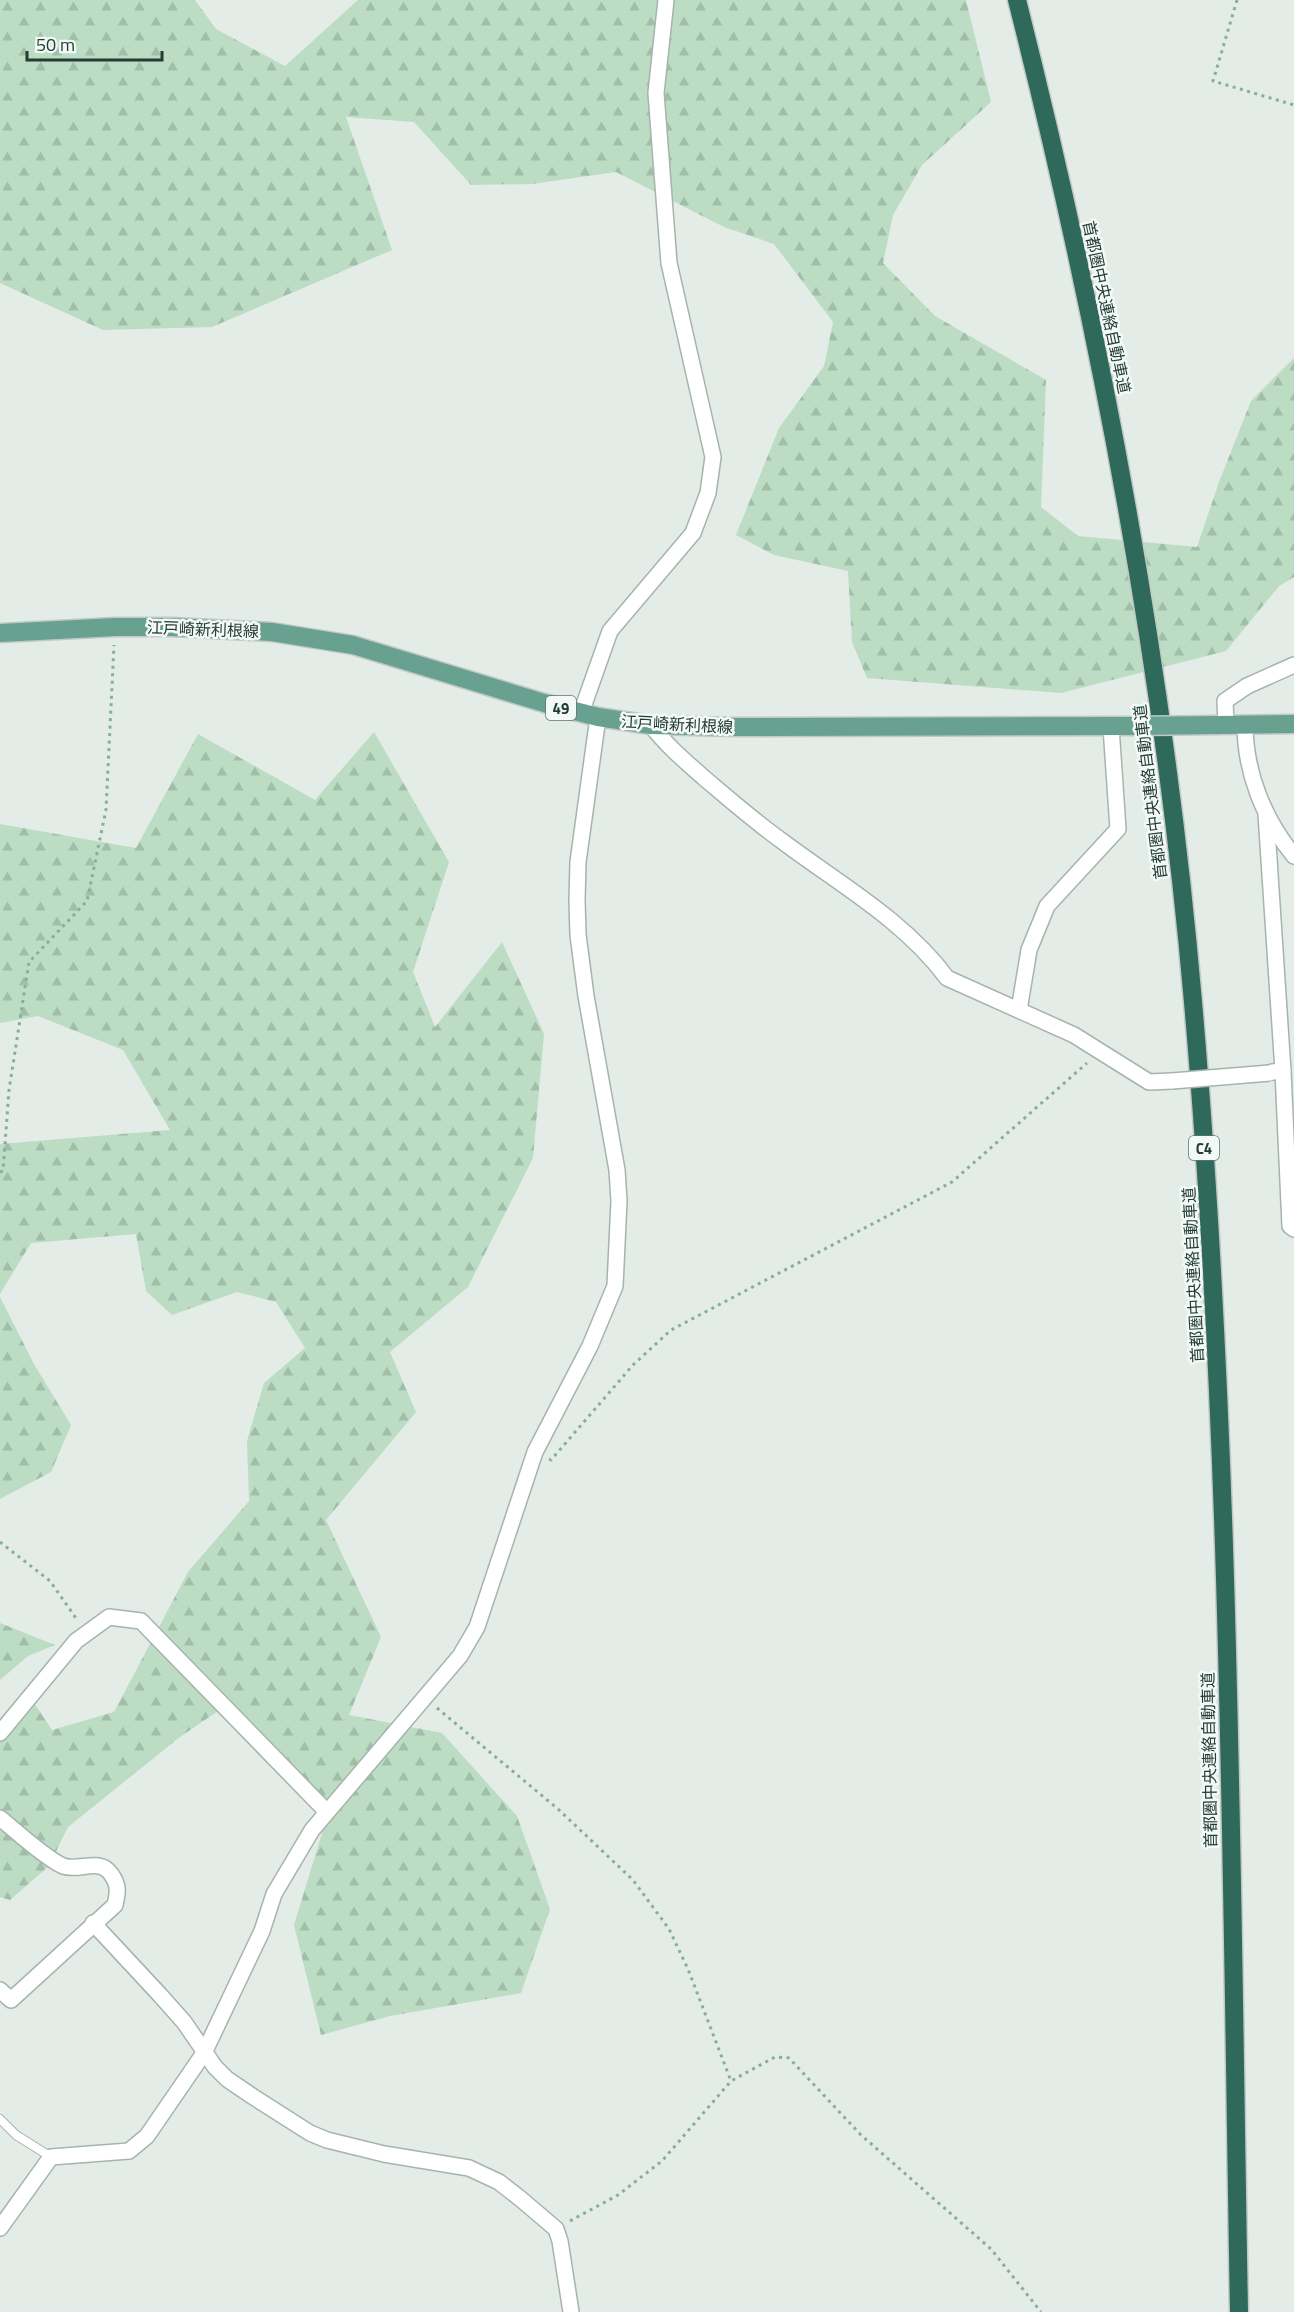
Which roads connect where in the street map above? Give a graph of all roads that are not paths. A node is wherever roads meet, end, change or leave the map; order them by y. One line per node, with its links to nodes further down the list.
1 (666, 0): 5 (street)
2 (1017, 0): 26 (highway, 首都圏中央連絡自動車道 / C4)
3 (0, 633): 5 (main road, 江戸崎新利根線 / 49)
4 (1294, 665): 9 (street)
5 (590, 715): 8 (main road, 江戸崎新利根線 / 49); 17 (street)
6 (1245, 724): 7 (main road, 江戸崎新利根線 / 49); 9 (main road, 江戸崎新利根線 / 49); 11 (street)
7 (1294, 724)
8 (651, 725): 10 (main road, 江戸崎新利根線 / 49); 13 (street)
9 (1222, 725): 10 (main road, 江戸崎新利根線 / 49, bridge)
10 (1111, 727): 13 (street)
11 (1266, 814): 12 (street); 14 (street)
12 (1294, 856)
13 (1019, 1010): 14 (street, bridge)
14 (1276, 1072): 15 (street)
15 (1294, 1229)
16 (0, 1733): 17 (street)
17 (327, 1812): 21 (street)
18 (0, 1818): 19 (street)
19 (93, 1923): 20 (street); 21 (street)
20 (0, 1990)
21 (204, 2053): 23 (street); 25 (street)
22 (0, 2119): 23 (lane)
23 (51, 2157): 24 (street)
24 (0, 2228)
25 (571, 2312)
26 (1239, 2312)

